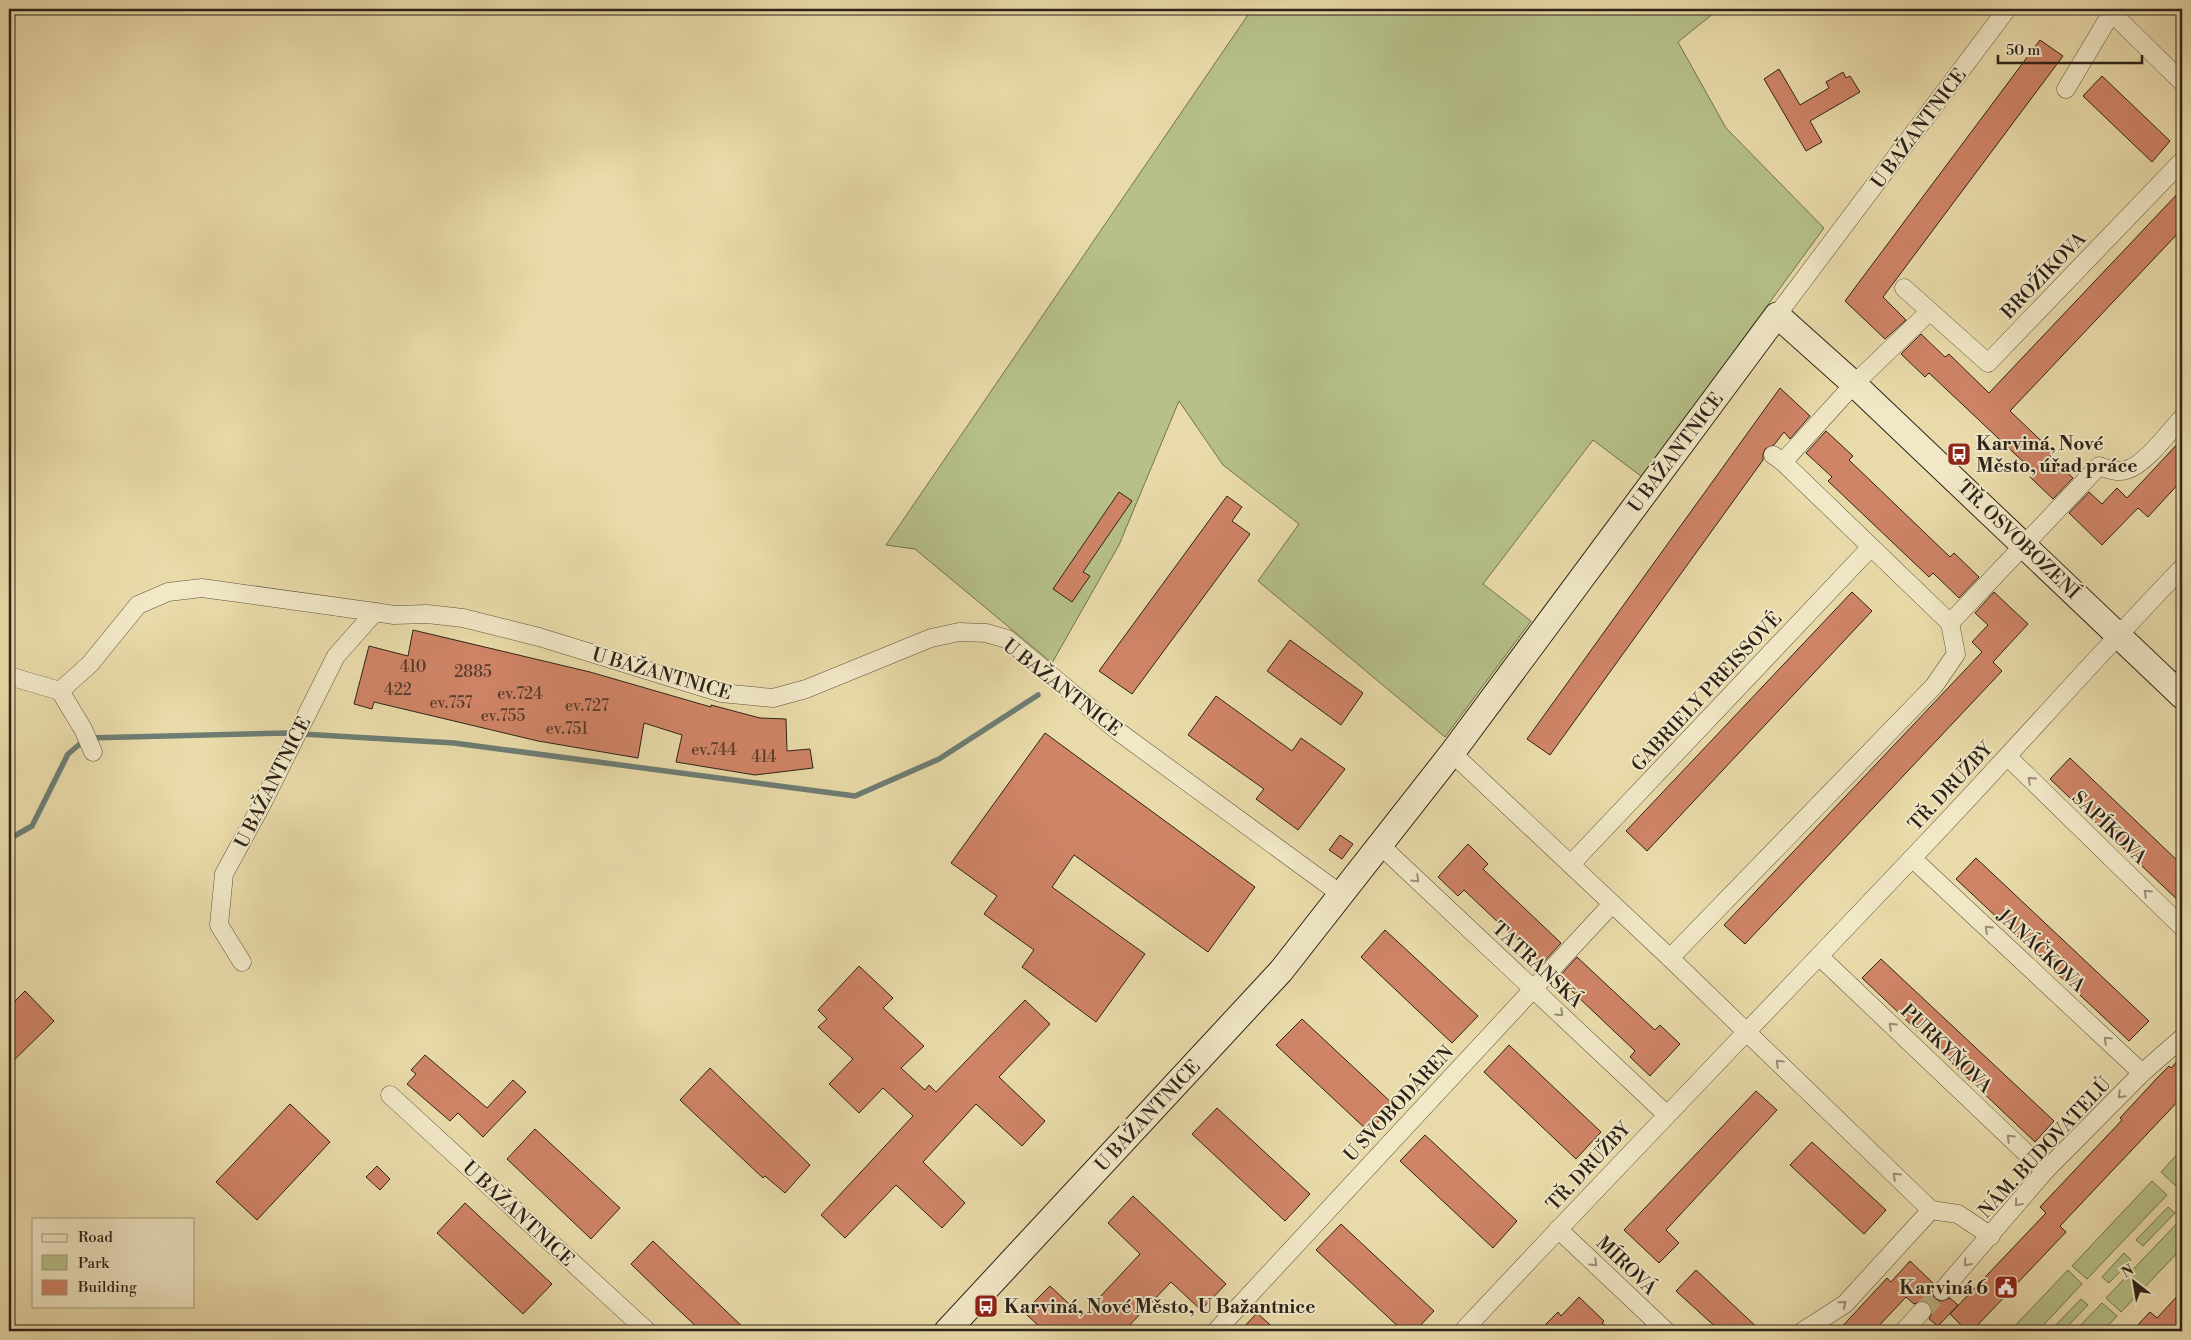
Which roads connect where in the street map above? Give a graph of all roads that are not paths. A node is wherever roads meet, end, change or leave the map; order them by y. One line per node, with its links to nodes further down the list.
1 (2007, 9): 8 (street, U BAŽANTNICE)
2 (2110, 10): 3 (street); 4 (street)
3 (2182, 82)
4 (2066, 89)
5 (2182, 161): 7 (street, BROŽÍKOVA)
6 (1904, 288): 7 (street, BROŽÍKOVA)
7 (1930, 311): 9 (street)
8 (1777, 315): 9 (street, TŘ. OSVOBOZENÍ); 21 (street, U BAŽANTNICE)
9 (1854, 384): 11 (street, TŘ. OSVOBOZENÍ); 12 (street)
10 (2182, 418): 11 (street)
11 (2024, 544): 15 (street); 16 (street, TŘ. OSVOBOZENÍ)
12 (1872, 547): 15 (street); 25 (street, GABRIELY PREISSOVÉ)
13 (2182, 568): 16 (street, TŘ. DRUŽBY)
14 (375, 612): 18 (street); 26 (street, U BAŽANTNICE); 31 (street, U BAŽANTNICE)
15 (1950, 623): 30 (street)
16 (2118, 634): 19 (street, TŘ. OSVOBOZENÍ); 22 (street, TŘ. DRUŽBY)
17 (9, 676): 18 (street)
18 (60, 691): 20 (street)
19 (2182, 696)
20 (93, 752)
21 (1452, 753): 23 (street, U BAŽANTNICE); 25 (street)
22 (2008, 756): 24 (street, TŘ. DRUŽBY); 28 (street, SAPÍKOVA, one-way to 22)
23 (1380, 845): 26 (street, U BAŽANTNICE); 32 (street, TATRANSKÁ, one-way to 32)
24 (1912, 858): 29 (street, TŘ. DRUŽBY); 35 (street, JANÁČKOVA, one-way to 24)
25 (1571, 864): 27 (street)
26 (1342, 895): 45 (street, U BAŽANTNICE)
27 (1612, 904): 30 (street); 32 (street, U SVOBODÁREN)
28 (2182, 927)
29 (1819, 956): 33 (street, TŘ. DRUŽBY); 38 (street, PURKYŇOVA, one-way to 29)
30 (1670, 958): 33 (street)
31 (242, 962)
32 (1534, 988): 37 (street, TATRANSKÁ, one-way to 37); 46 (street, U SVOBODÁREN)
33 (1747, 1033): 37 (street, TŘ. DRUŽBY); 39 (street, one-way to 33)
34 (2182, 1038): 35 (street, NÁM. BUDOVATELŮ)
35 (2142, 1073): 38 (street, NÁM. BUDOVATELŮ, one-way to 38)
36 (390, 1095): 44 (street, U BAŽANTNICE)
37 (1666, 1114): 40 (street, TŘ. DRUŽBY)
38 (2046, 1171): 41 (street, NÁM. BUDOVATELŮ, one-way to 41)
39 (1931, 1210): 41 (street); 49 (street, one-way to 39)
40 (1558, 1229): 47 (street, TŘ. DRUŽBY); 48 (street, MÍROVÁ, one-way to 48)
41 (1991, 1236): 42 (street, NÁM. BUDOVATELŮ, one-way to 42)
42 (1942, 1291)
43 (1922, 1311): 50 (street)
44 (647, 1331)
45 (948, 1331)
46 (1216, 1331)
47 (1463, 1331)
48 (1666, 1331)
49 (1803, 1331)
50 (1904, 1331)

